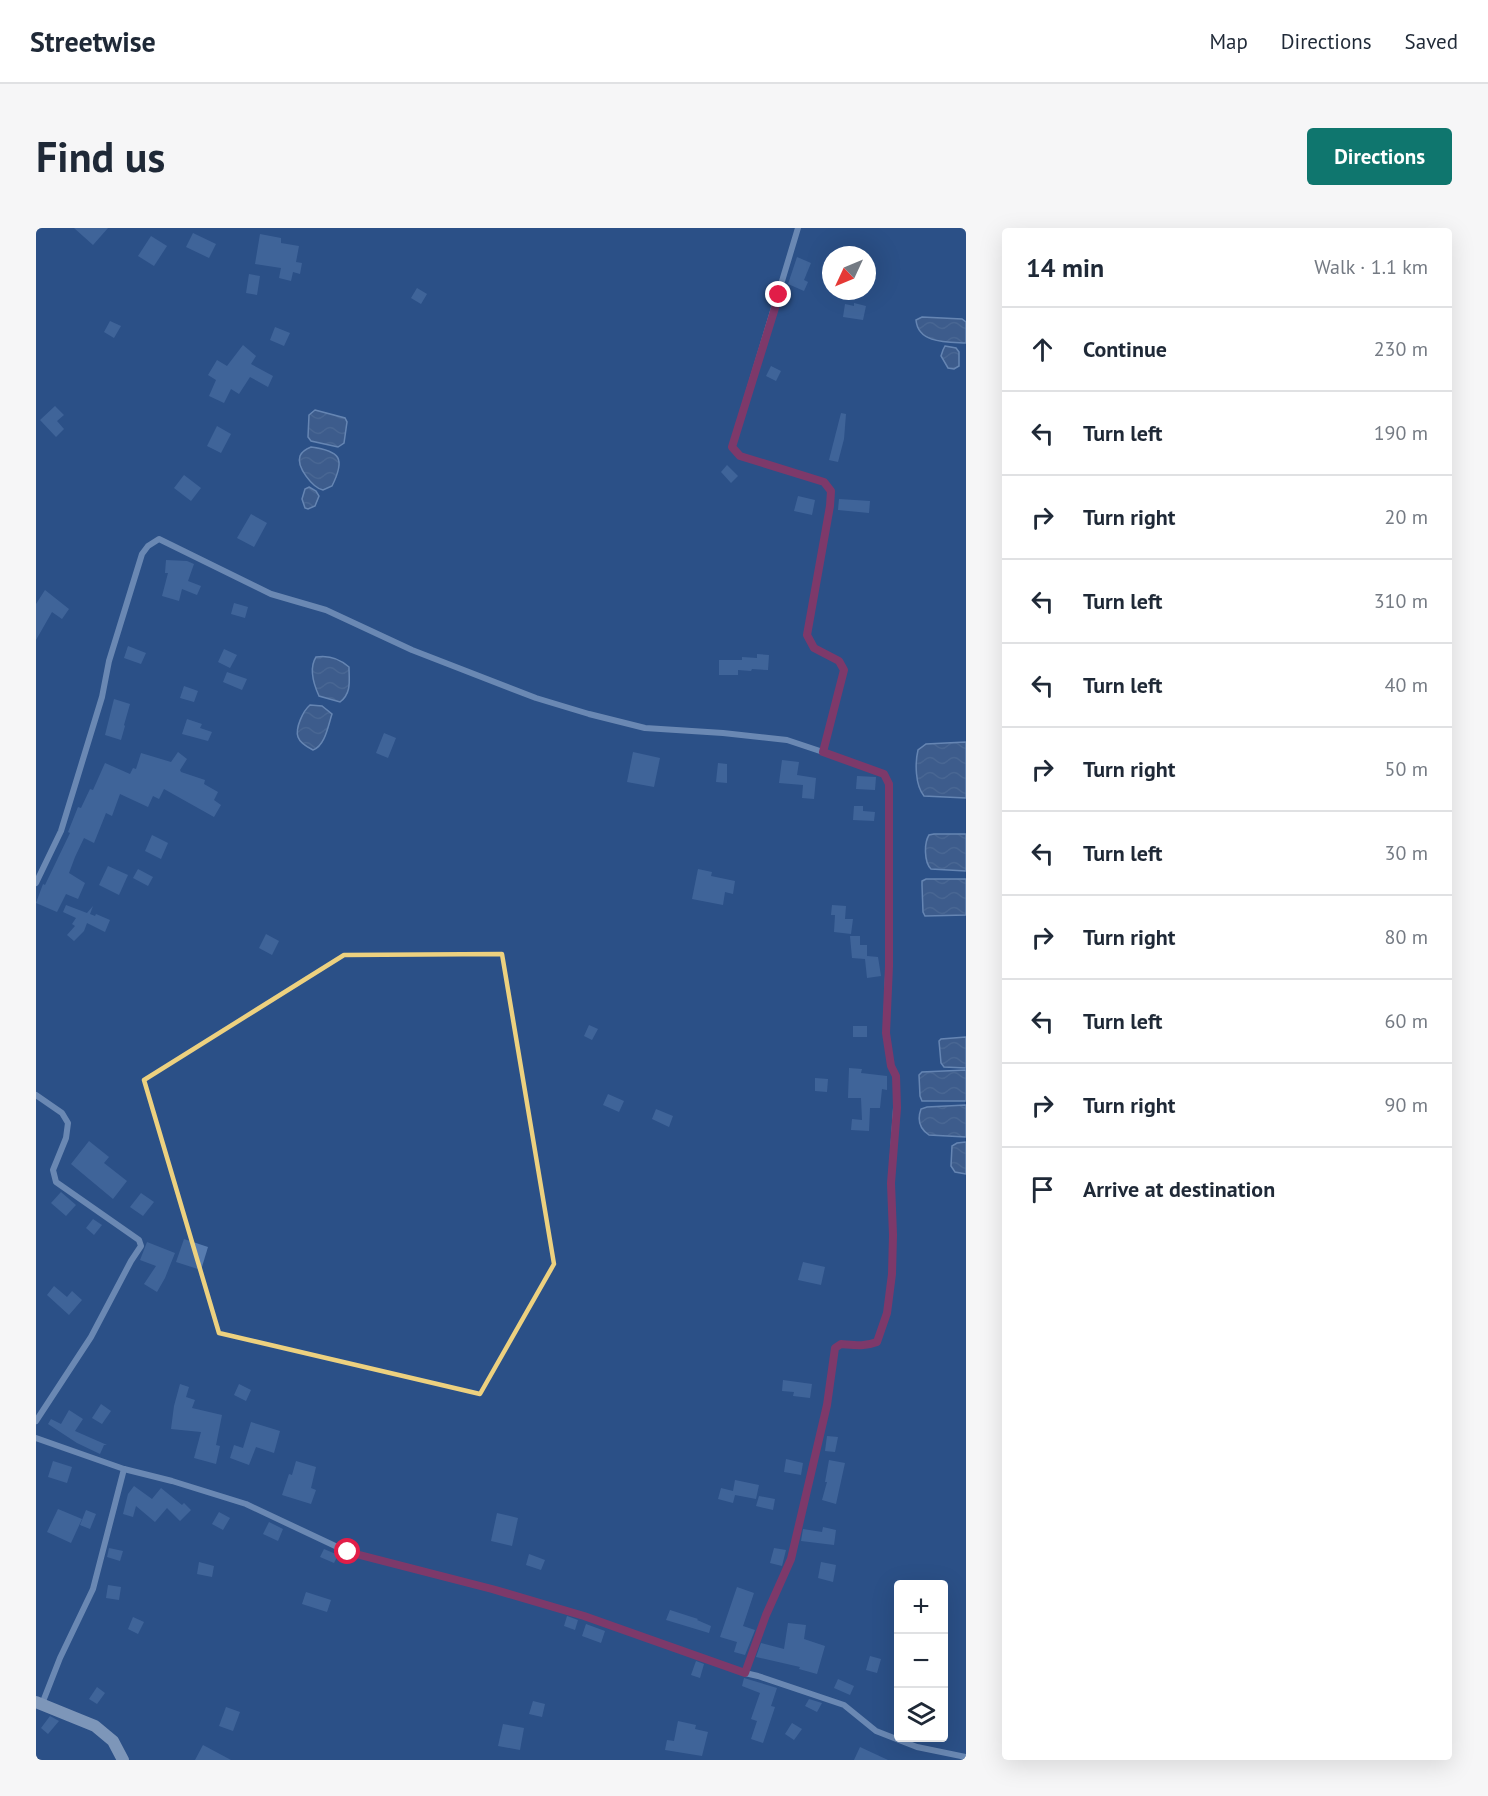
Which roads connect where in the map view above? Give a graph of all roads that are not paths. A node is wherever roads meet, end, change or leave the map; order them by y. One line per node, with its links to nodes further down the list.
1 (798, 228): 2 (street)
2 (823, 752): 3 (street); 8 (street)
3 (36, 883)
4 (36, 1095): 5 (street)
5 (36, 1421)
6 (36, 1438): 7 (street)
7 (124, 1469): 8 (street); 9 (street)
8 (745, 1673): 10 (street)
9 (39, 1703): 11 (main road)
10 (966, 1757)
11 (123, 1760)

